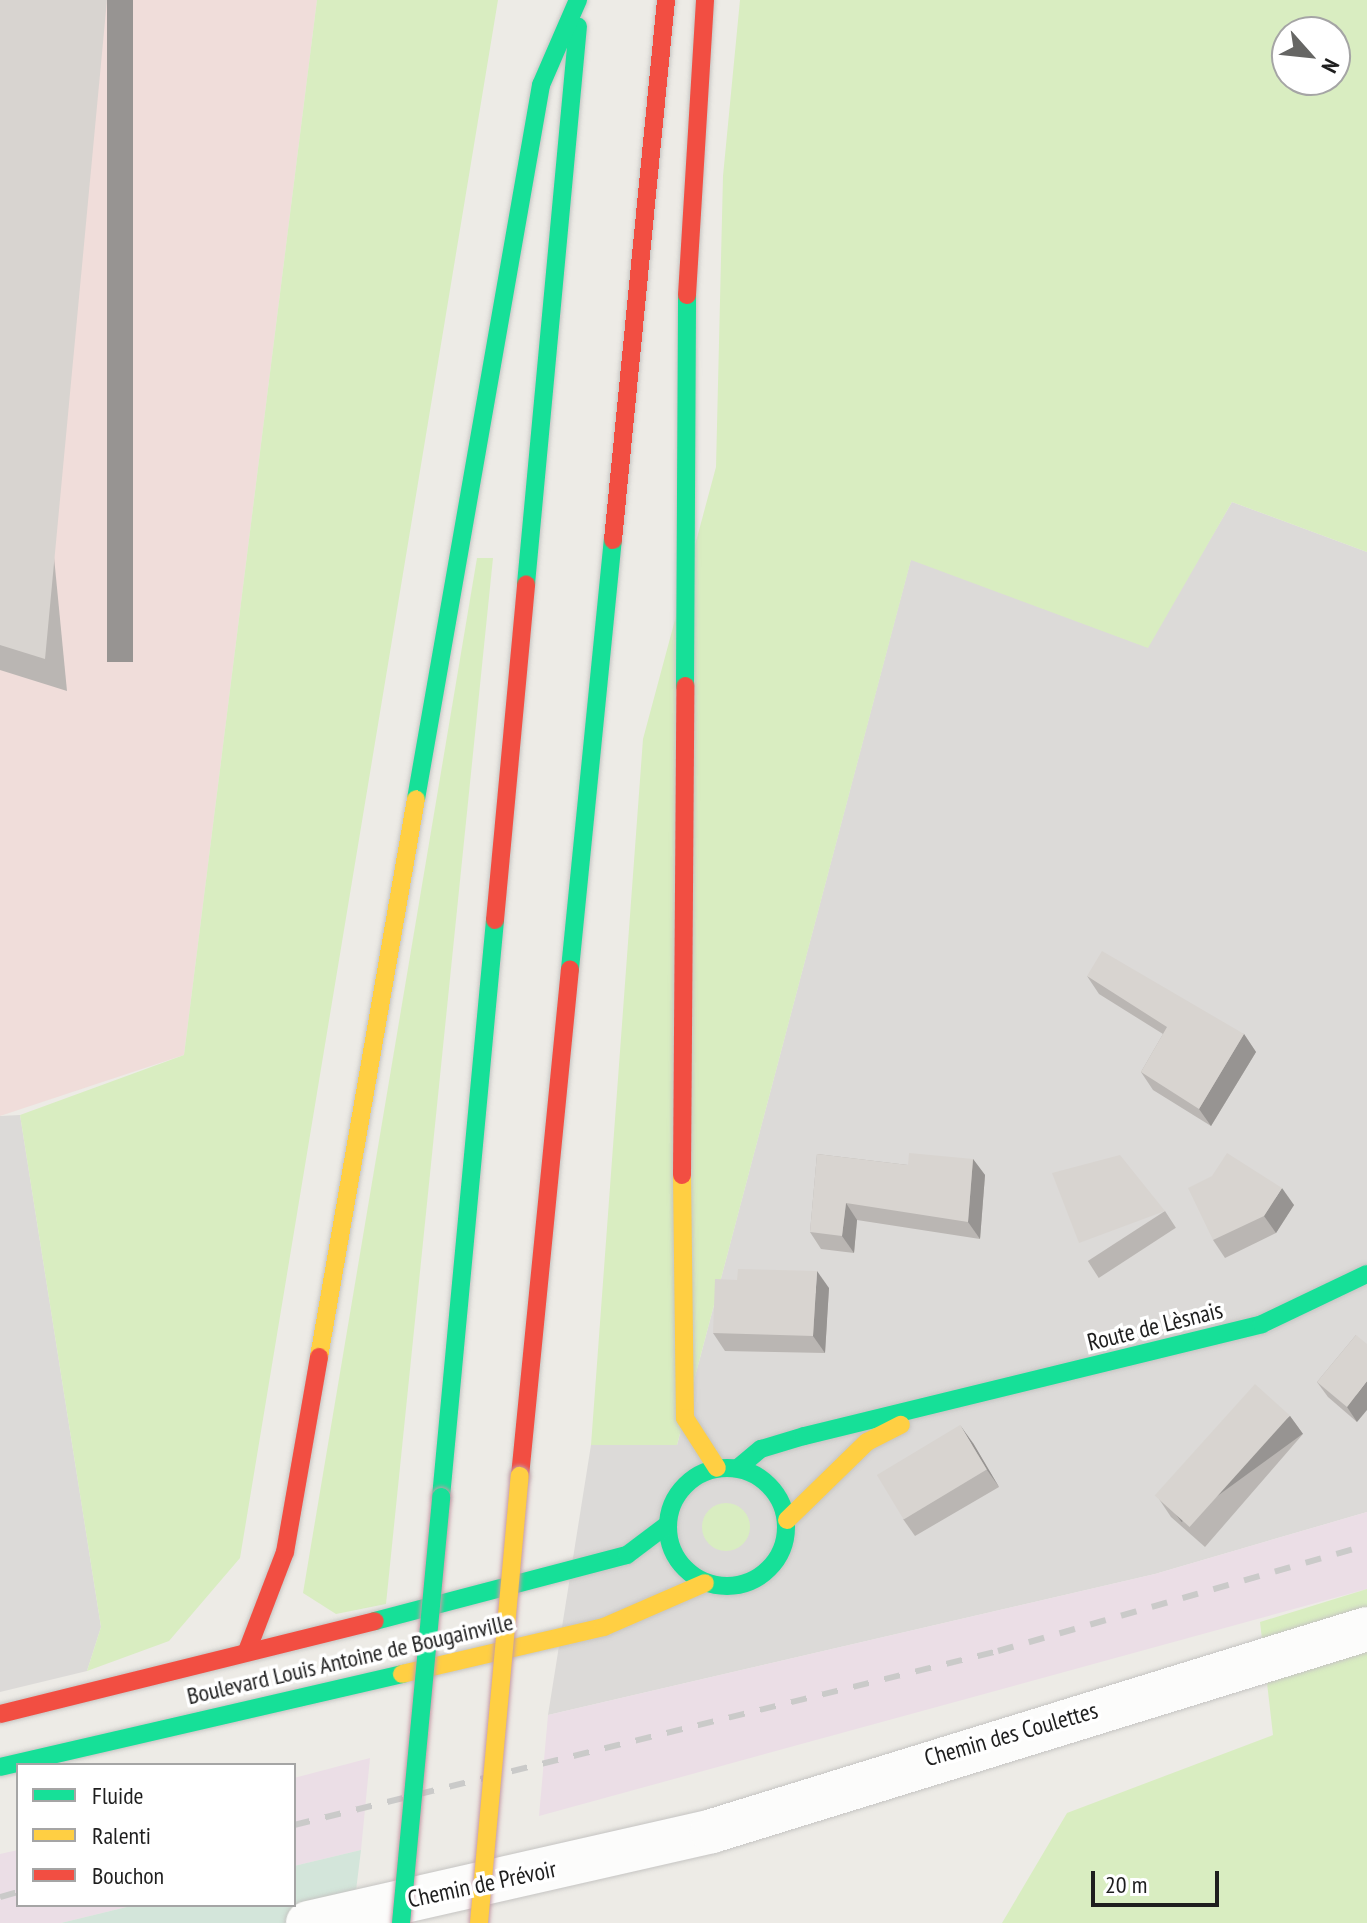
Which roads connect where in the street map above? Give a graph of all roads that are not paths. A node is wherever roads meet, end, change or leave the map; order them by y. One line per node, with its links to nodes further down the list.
1 (579, 0): 12 (main road); 17 (main road, bridge)
2 (666, 0): 18 (main road, bridge)
3 (705, 0): 6 (main road)
4 (1367, 1274): 5 (main road, Route de Lèsnais)
5 (947, 1404): 7 (main road, Route de Lèsnais); 8 (main road, Route de Lèsnais)
6 (717, 1468): 7 (main road); 9 (main road)
7 (738, 1468): 8 (main road)
8 (787, 1520): 10 (main road)
9 (668, 1524): 10 (main road); 12 (main road, Boulevard Louis Antoine de Bougainville)
10 (705, 1583): 14 (main road, Boulevard Louis Antoine de Bougainville)
11 (1367, 1629): 15 (street, Chemin des Coulettes)
12 (247, 1651): 13 (main road, Boulevard Louis Antoine de Bougainville)
13 (0, 1714)
14 (17, 1763)
15 (657, 1846): 16 (street, Chemin de Prévoir)
16 (308, 1923)
17 (401, 1923)
18 (479, 1923)

